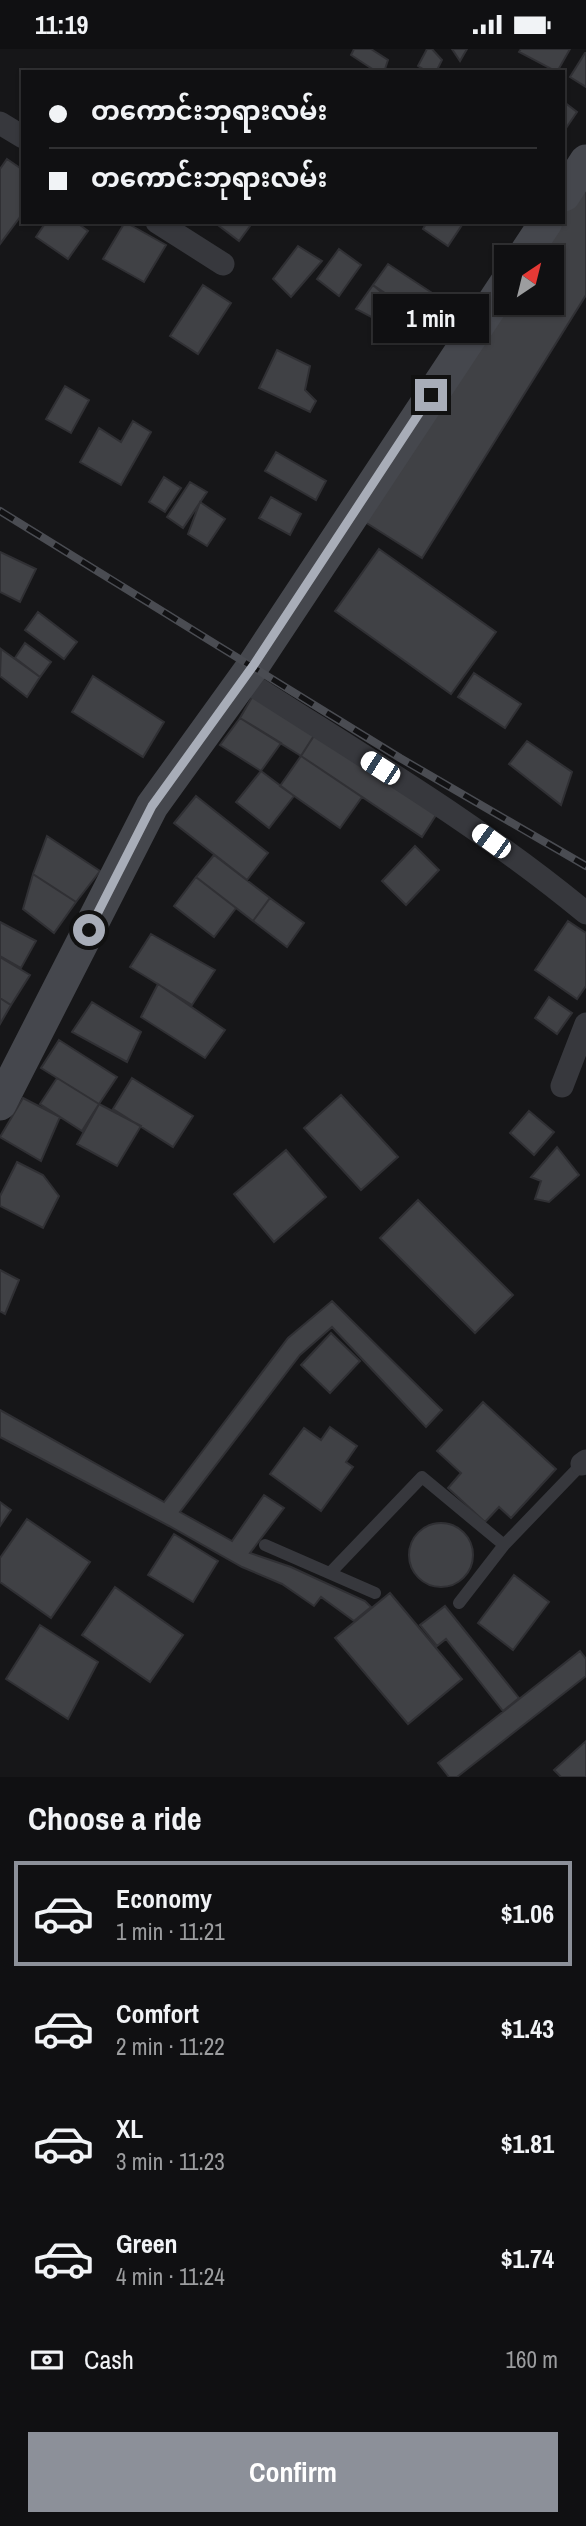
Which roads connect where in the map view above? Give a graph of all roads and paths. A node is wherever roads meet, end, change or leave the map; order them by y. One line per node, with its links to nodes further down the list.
1 (0, 123): 2 (street)
2 (21, 136)
3 (586, 161): 4 (main road)
4 (565, 193)
5 (160, 224): 8 (street)
6 (545, 224): 7 (main road)
7 (531, 245)
8 (223, 264)
9 (494, 301): 10 (main road)
10 (243, 679): 11 (street); 14 (main road)
11 (586, 913)
12 (586, 1024): 13 (street)
13 (562, 1086)
14 (0, 1104)
15 (584, 1462): 17 (lane)
16 (265, 1545): 18 (lane)
17 (504, 1545): 18 (lane); 20 (lane)
18 (330, 1573): 19 (lane)
19 (375, 1593)
20 (459, 1603)

